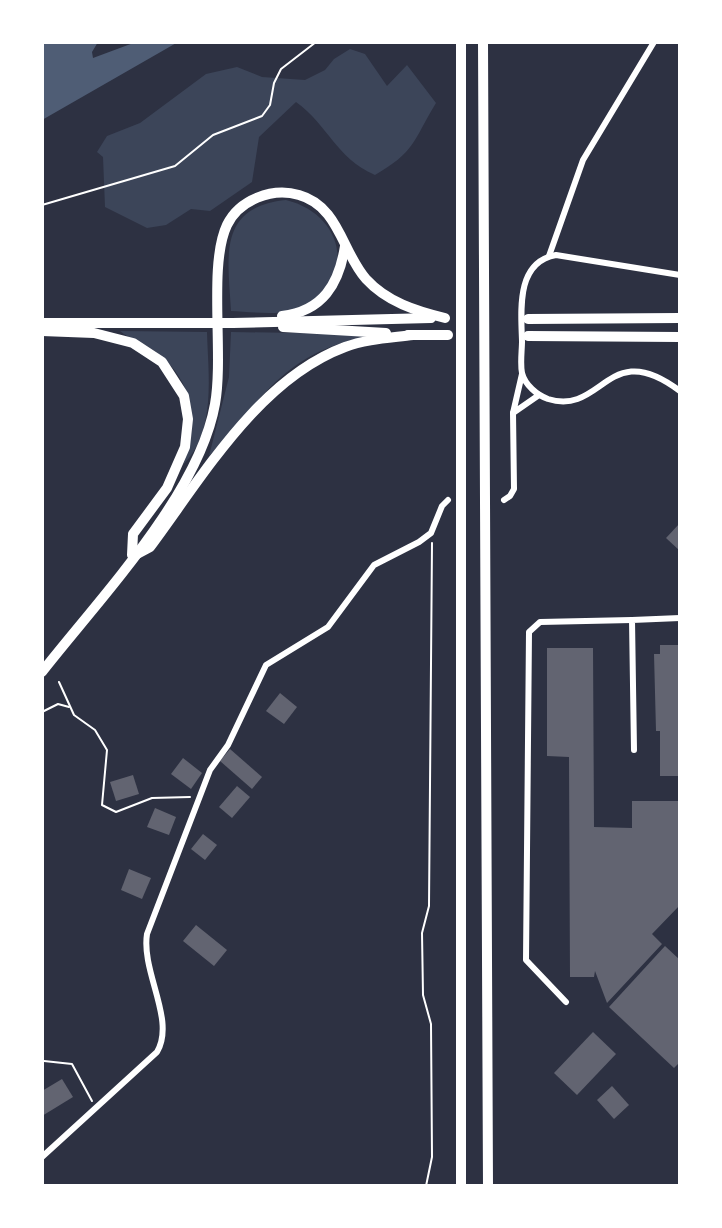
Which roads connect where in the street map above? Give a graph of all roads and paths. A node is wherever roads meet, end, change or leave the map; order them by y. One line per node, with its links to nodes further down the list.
1 (316, 42): 5 (path)
2 (461, 42): 39 (highway)
3 (483, 42): 40 (highway)
4 (654, 42): 7 (street)
5 (42, 205)
6 (345, 246): 12 (highway); 12 (highway); 25 (highway)
7 (549, 256): 8 (street); 18 (street)
8 (680, 275)
9 (680, 318): 10 (highway)
10 (528, 319)
11 (42, 323): 12 (highway)
12 (233, 323): 14 (highway)
13 (42, 331): 25 (highway)
14 (413, 335): 15 (highway); 25 (highway)
15 (448, 335)
16 (528, 336): 17 (highway)
17 (680, 337)
18 (522, 372): 20 (street); 21 (street)
19 (680, 391): 20 (street)
20 (539, 395): 21 (street)
21 (513, 414): 23 (street)
22 (448, 500): 24 (street)
23 (504, 500)
24 (428, 536): 33 (street); 38 (path)
25 (132, 557): 28 (highway)
26 (680, 618): 27 (street)
27 (632, 620): 32 (street); 34 (street)
28 (42, 672)
29 (59, 682): 30 (path)
30 (70, 707): 31 (path); 33 (path)
31 (42, 712)
32 (634, 750)
33 (199, 798): 36 (street)
34 (566, 1002)
35 (44, 1061): 36 (path)
36 (95, 1108): 37 (street)
37 (42, 1157)
38 (426, 1186)
39 (461, 1186)
40 (488, 1186)

